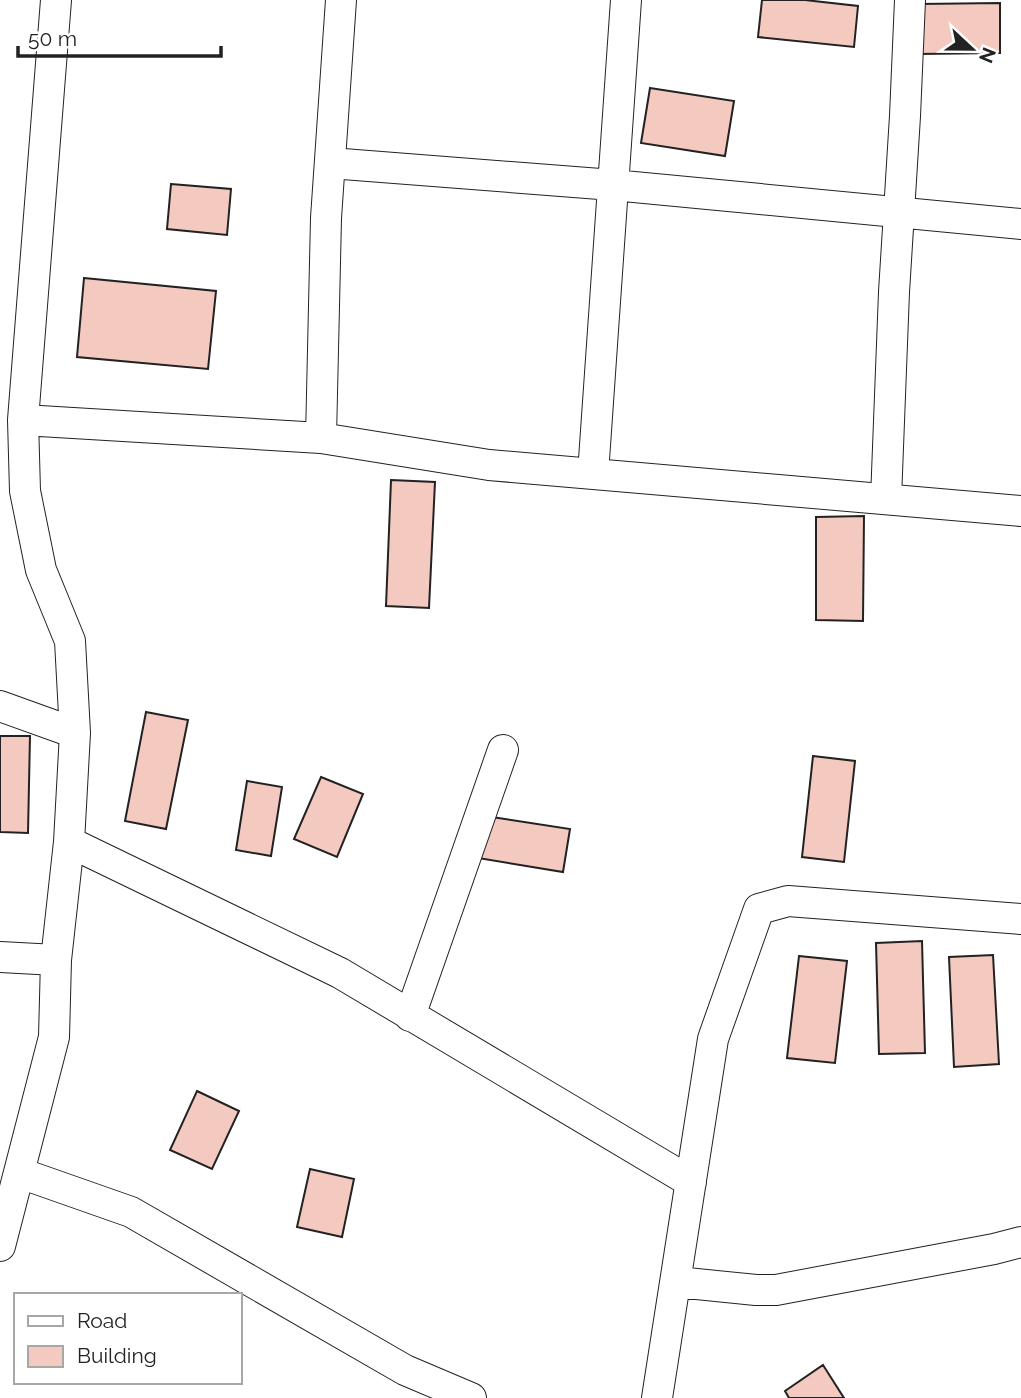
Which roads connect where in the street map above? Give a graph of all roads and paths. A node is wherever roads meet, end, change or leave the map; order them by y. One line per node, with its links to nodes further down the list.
1 (55, 0): 9 (street)
2 (341, 0): 5 (street)
3 (626, 0): 6 (street)
4 (910, 0): 7 (street)
5 (330, 163): 6 (street); 10 (street)
6 (613, 185): 7 (street); 11 (street)
7 (899, 211): 8 (street); 12 (street)
8 (1021, 224)
9 (23, 419): 10 (street); 15 (street)
10 (321, 438): 11 (street)
11 (593, 474): 12 (street)
12 (886, 499): 13 (street)
13 (1021, 511)
14 (0, 706): 15 (street)
15 (75, 733): 17 (street)
16 (503, 750): 21 (street)
17 (69, 842): 20 (street); 21 (street)
18 (1021, 919): 23 (street)
19 (0, 957): 20 (street)
20 (56, 960): 22 (street)
21 (410, 1016): 23 (street)
22 (20, 1173): 25 (street); 27 (street)
23 (691, 1182): 26 (street)
24 (1021, 1242): 26 (street)
25 (0, 1246)
26 (677, 1282): 28 (street)
27 (471, 1398)
28 (657, 1398)

